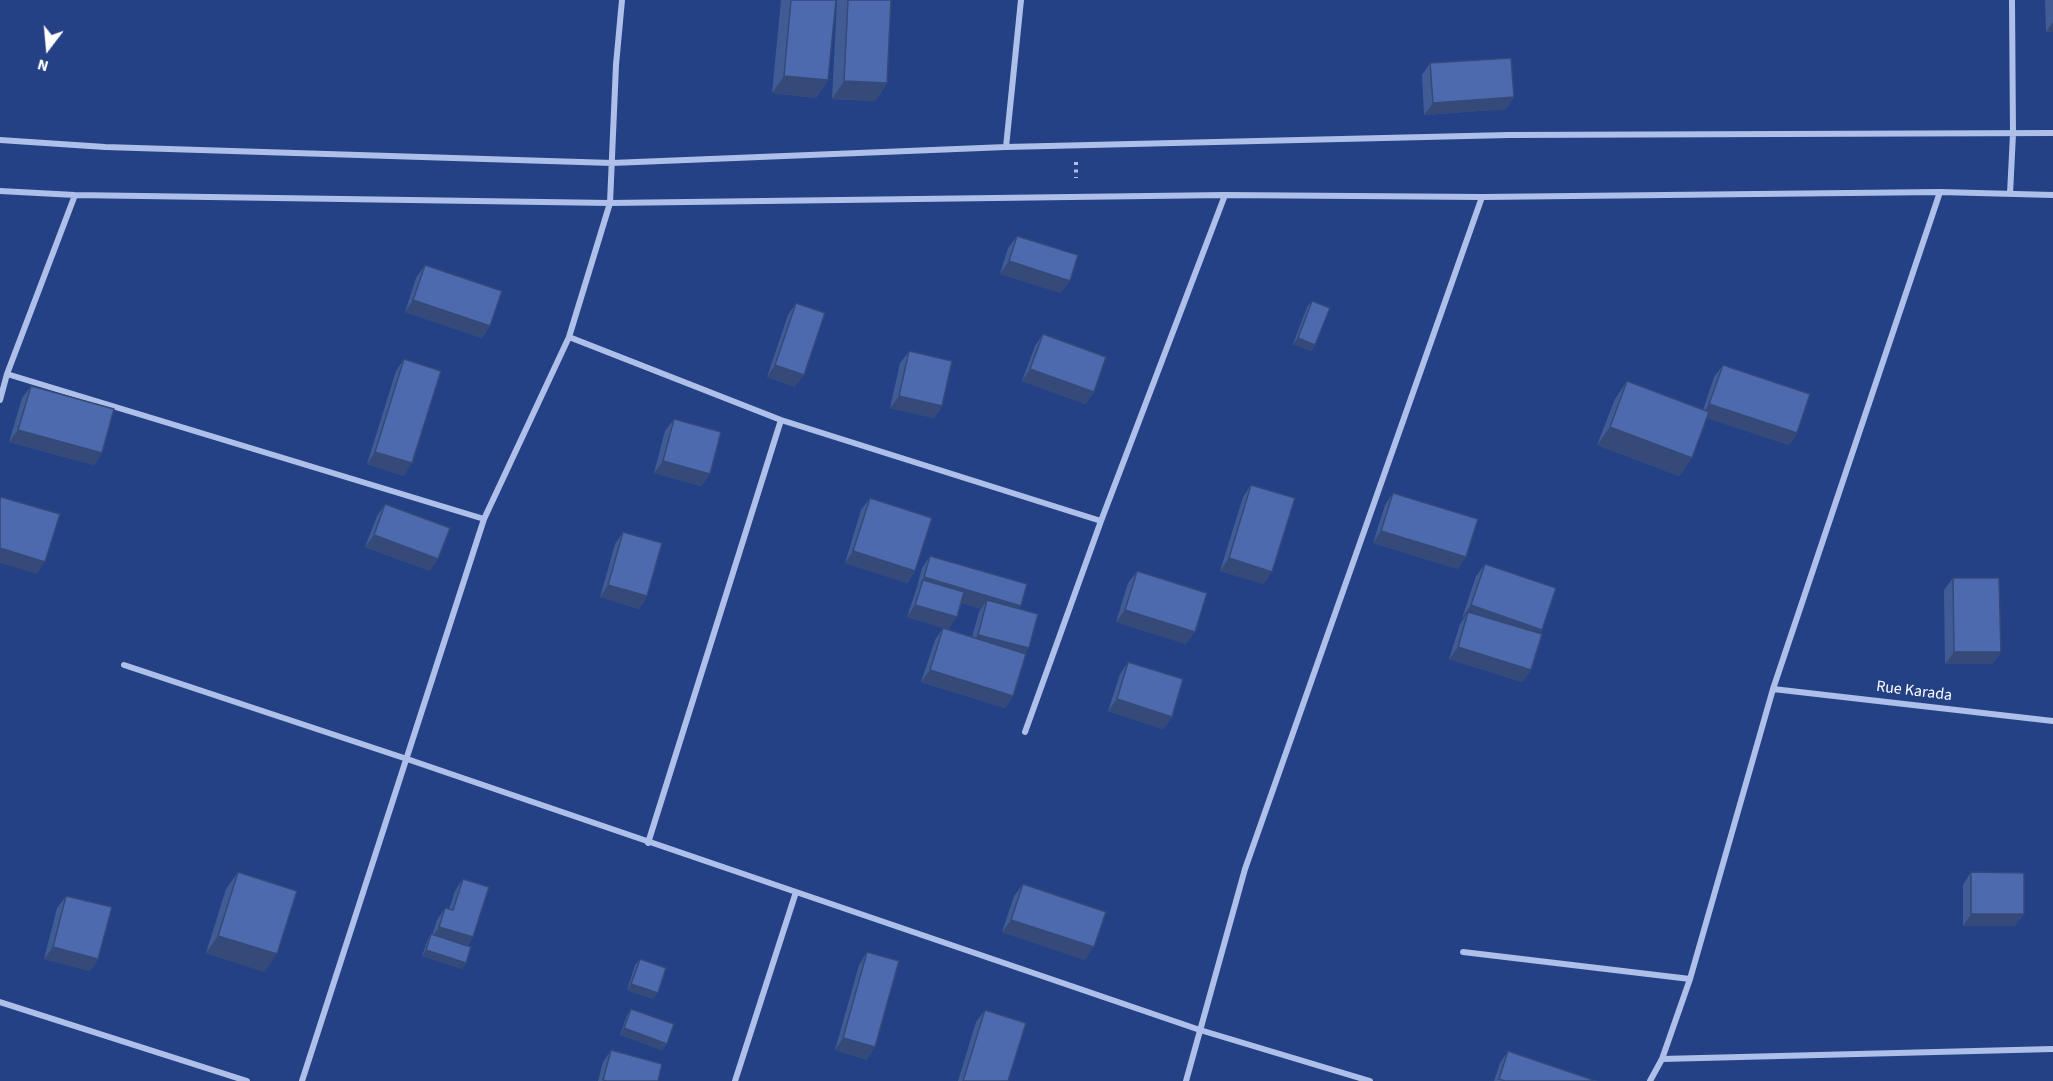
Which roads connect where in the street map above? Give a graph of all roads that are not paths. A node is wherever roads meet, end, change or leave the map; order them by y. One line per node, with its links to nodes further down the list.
1 (622, 0): 8 (street)
2 (1021, 0): 7 (street)
3 (2012, 0): 5 (street)
4 (2053, 133): 5 (street)
5 (2013, 134): 7 (street); 11 (street)
6 (0, 140): 8 (street)
7 (1006, 147): 8 (street)
8 (612, 163): 16 (street)
9 (0, 190): 12 (street)
10 (1940, 192): 11 (street); 15 (street); 24 (street)
11 (2010, 194): 14 (street)
12 (75, 195): 16 (street); 18 (street)
13 (1225, 195): 15 (street); 16 (street); 22 (street)
14 (2053, 195)
15 (1482, 196): 33 (street)
16 (610, 203): 17 (street)
17 (569, 337): 20 (street); 21 (street)
18 (7, 374): 19 (street); 21 (street)
19 (0, 400)
20 (782, 420): 22 (street); 28 (street)
21 (484, 519): 27 (street)
22 (1101, 521): 26 (street)
23 (124, 665): 27 (street)
24 (1773, 689): 25 (street, Rue Karada); 31 (street)
25 (2053, 722)
26 (1025, 732)
27 (407, 759): 28 (street); 37 (street)
28 (648, 843): 29 (street)
29 (796, 892): 33 (street); 38 (street)
30 (1463, 952): 31 (street)
31 (1690, 979): 35 (street)
32 (0, 1002): 36 (street)
33 (1200, 1030): 39 (street); 40 (street)
34 (2053, 1049): 35 (street)
35 (1662, 1059): 41 (street)
36 (247, 1081)
37 (303, 1081)
38 (735, 1081)
39 (1186, 1081)
40 (1370, 1081)
41 (1650, 1081)

